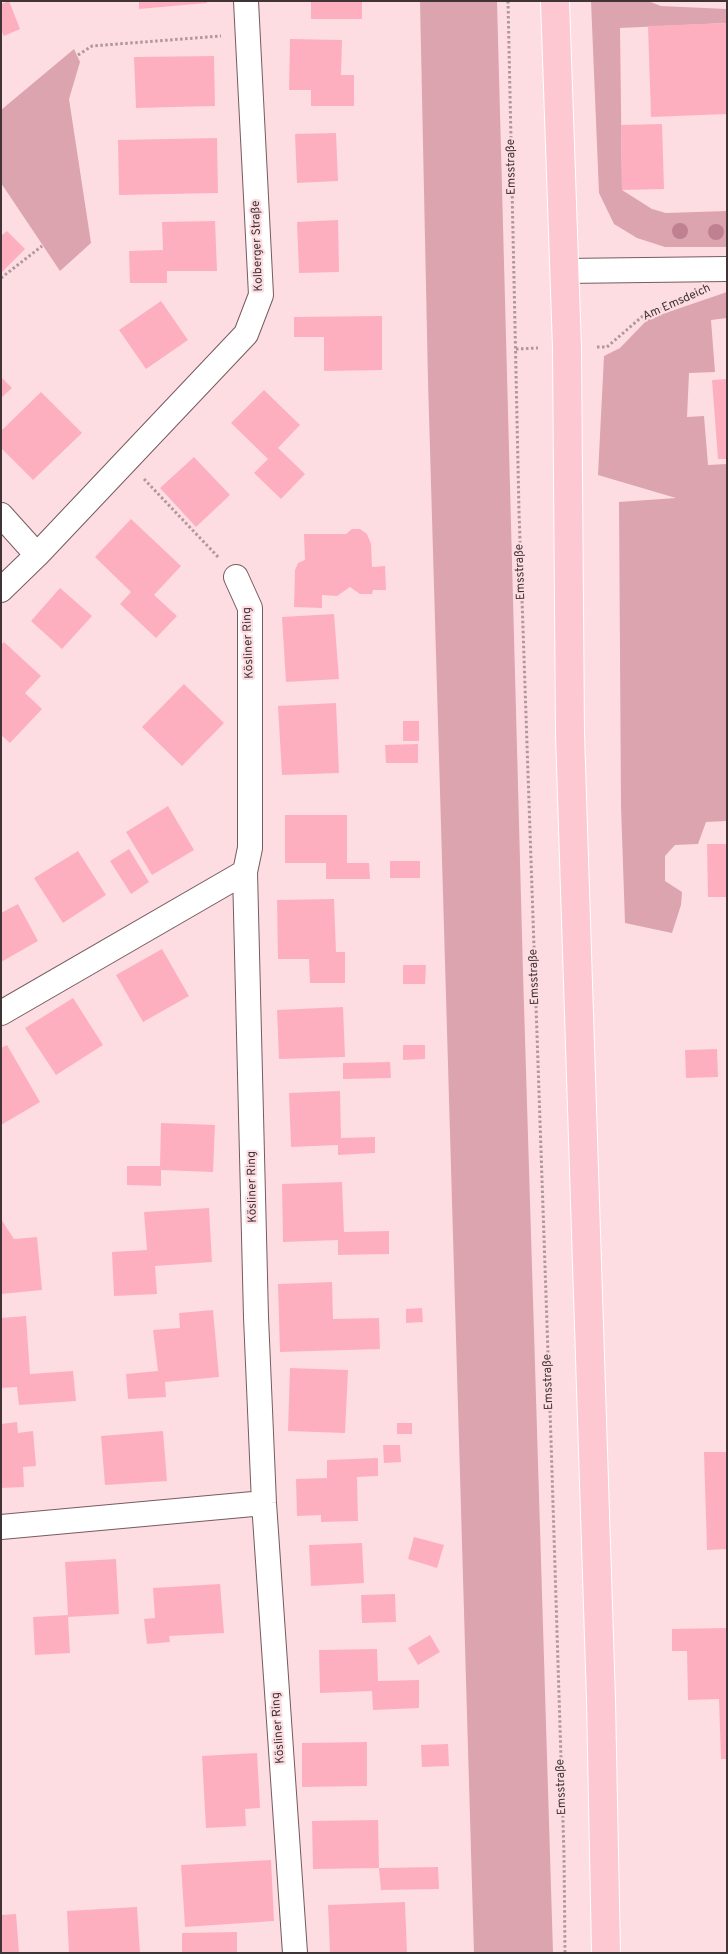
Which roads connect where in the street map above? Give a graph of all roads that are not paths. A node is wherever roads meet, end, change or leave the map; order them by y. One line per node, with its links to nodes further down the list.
1 (246, 1): 6 (street, Kolberger Straße)
2 (555, 1): 4 (main road)
3 (727, 269): 4 (street, Am Emsdeich)
4 (564, 271): 14 (main road)
5 (1, 515): 6 (street)
6 (37, 555): 8 (street, Kolberger Straße)
7 (236, 577): 9 (street, Kösliner Ring)
8 (1, 590)
9 (245, 872): 10 (street); 11 (street, Kösliner Ring)
10 (1, 1013)
11 (264, 1503): 12 (street); 13 (street, Kösliner Ring)
12 (1, 1527)
13 (295, 1953)
14 (606, 1953)

